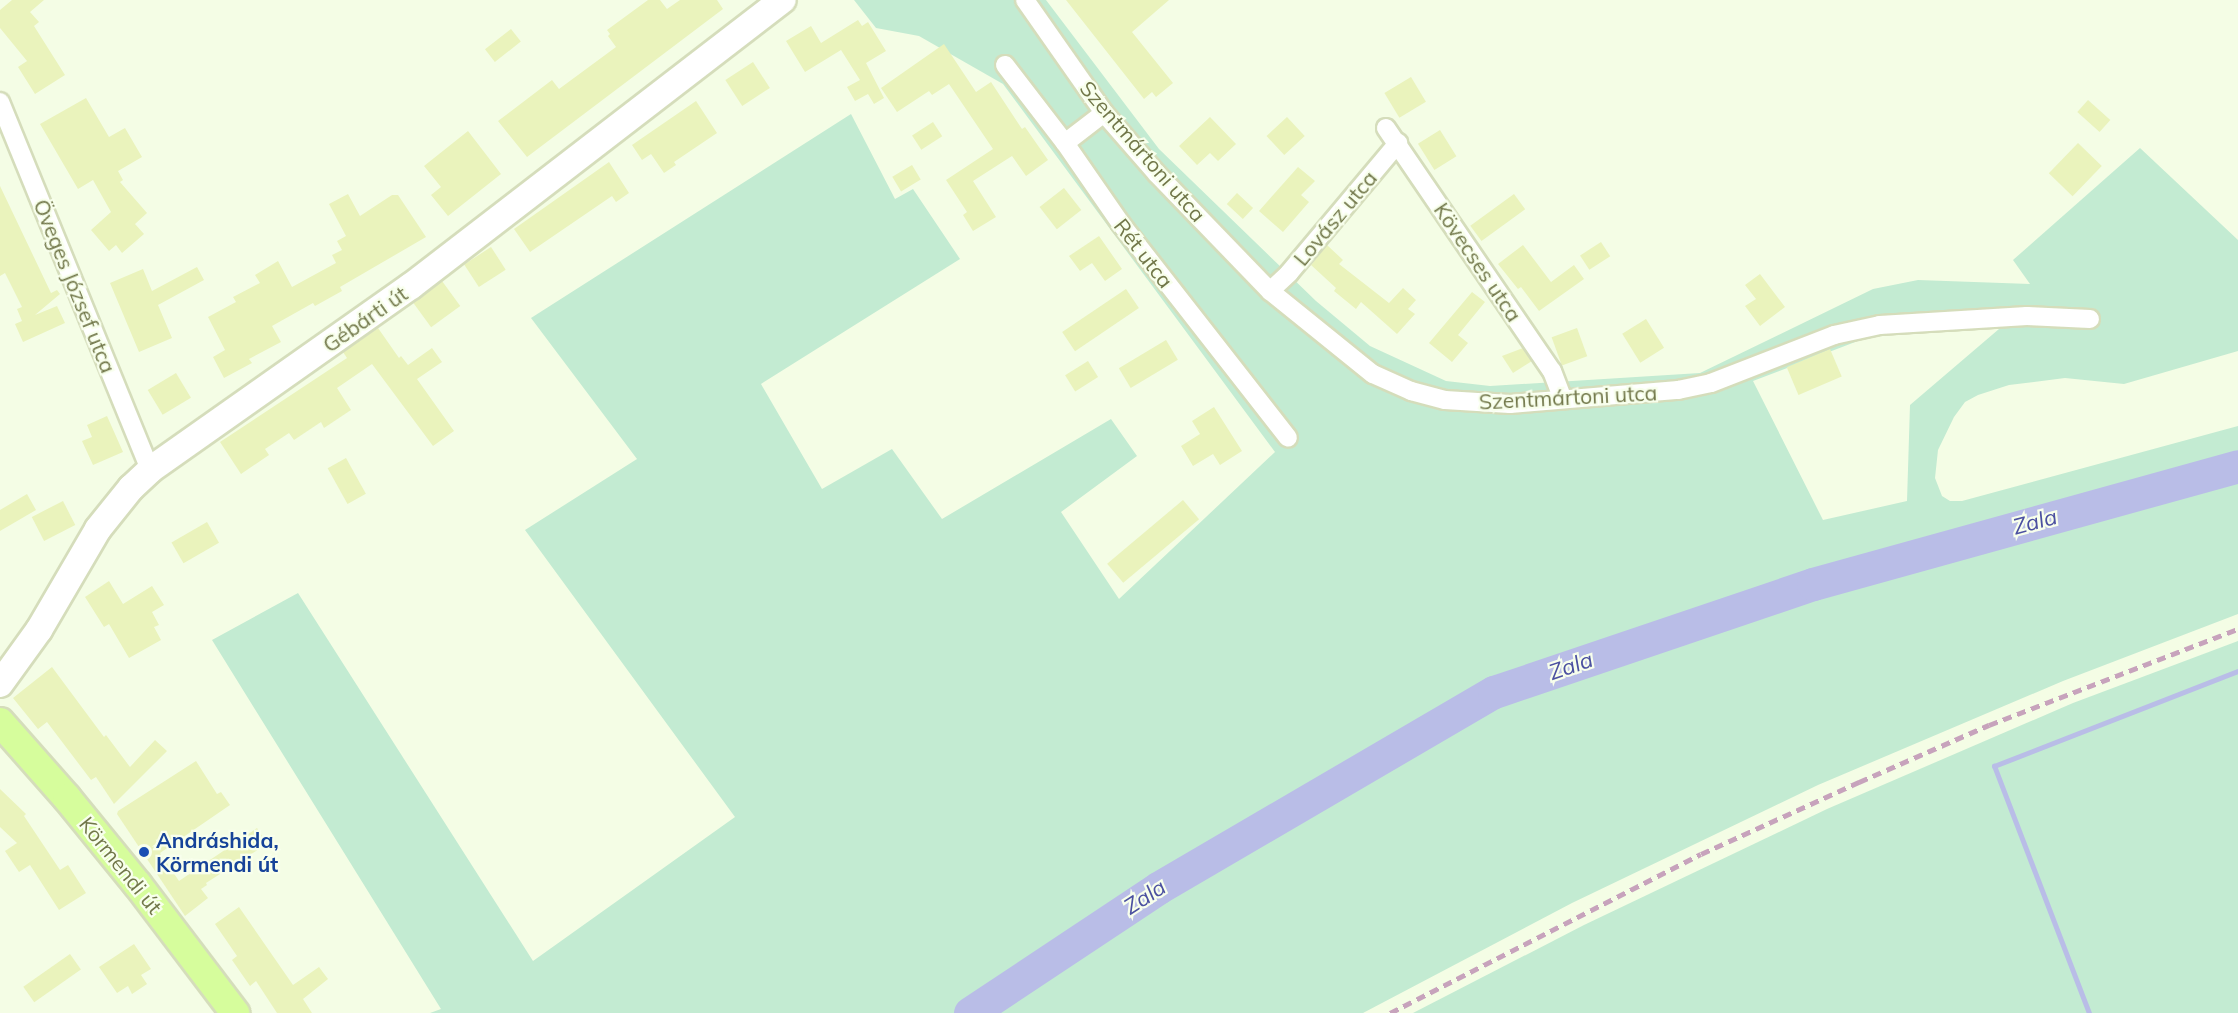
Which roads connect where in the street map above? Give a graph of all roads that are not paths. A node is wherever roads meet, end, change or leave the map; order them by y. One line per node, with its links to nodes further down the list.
1 (783, 0): 13 (main road, Gébárti út)
2 (1025, 0): 5 (street, Szentmártoni utca)
3 (1005, 65): 7 (street, Rét utca)
4 (0, 102): 13 (street, Öveges József utca)
5 (1104, 113): 7 (street); 9 (street, Szentmártoni utca)
6 (1386, 128): 8 (street, Kövecses utca)
7 (1065, 143): 12 (street, Rét utca)
8 (1398, 143): 9 (street, Lovász utca); 11 (street, Kövecses utca)
9 (1270, 291): 11 (street, Szentmártoni utca)
10 (2090, 319): 11 (street, Szentmártoni utca)
11 (1563, 399)
12 (1288, 438)
13 (150, 470): 14 (main road, Gébárti út)
14 (0, 684)
15 (2, 727): 16 (main road, Körmendi út)
16 (235, 1013)

